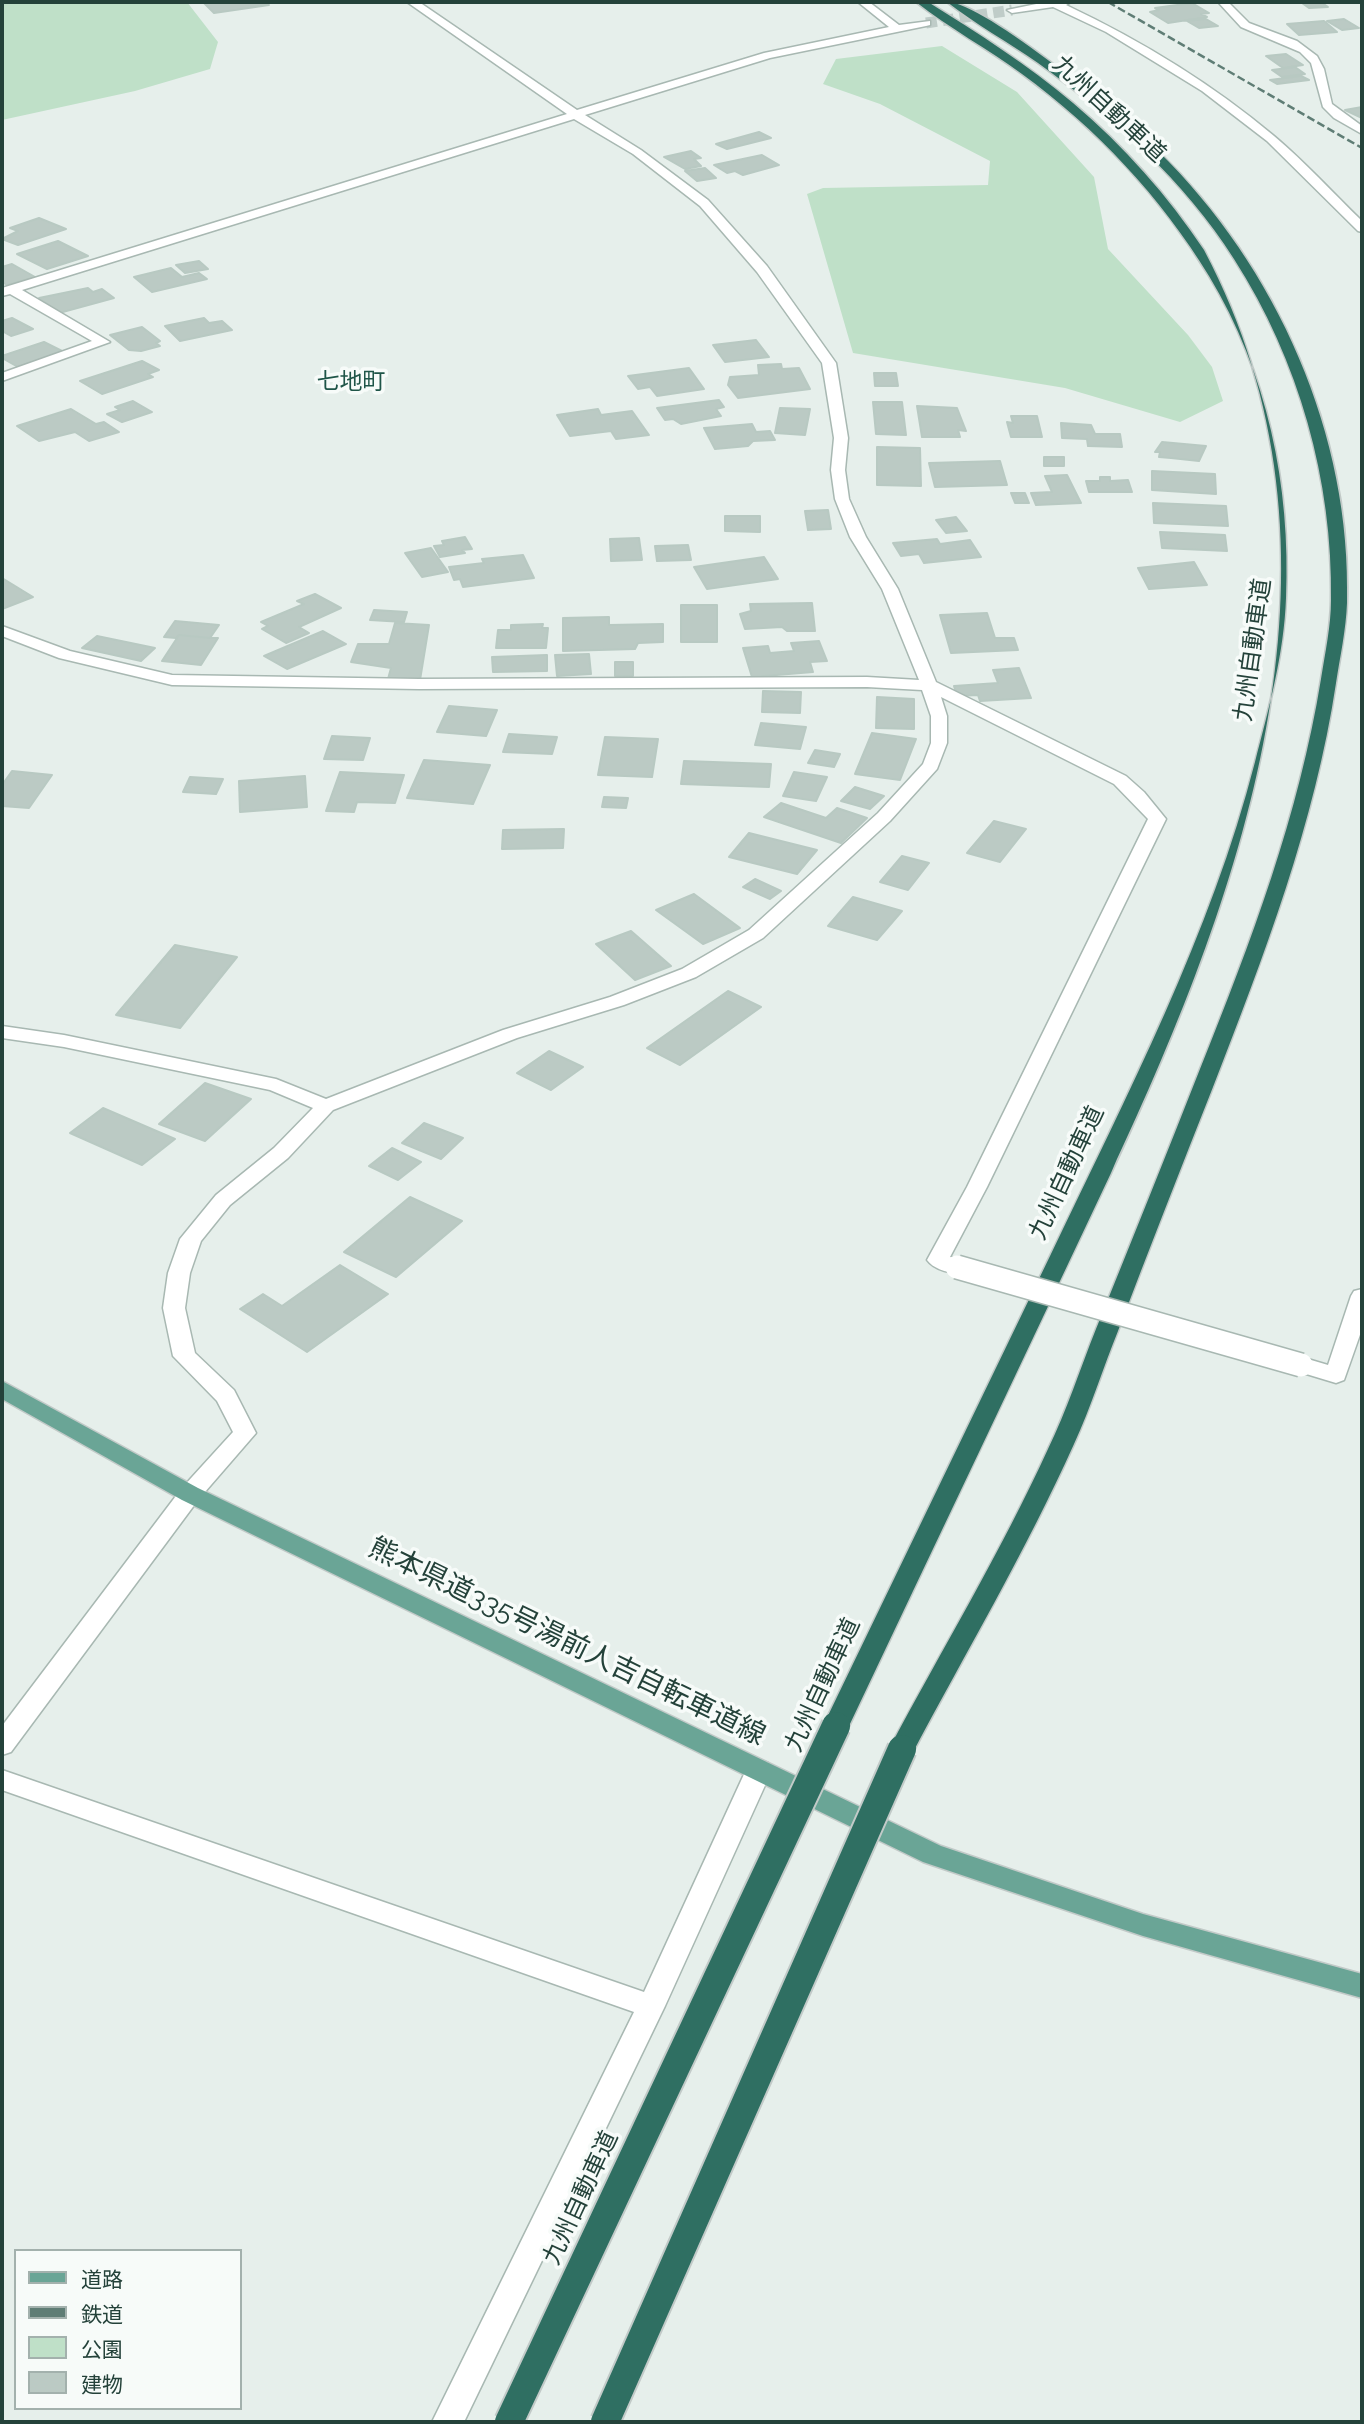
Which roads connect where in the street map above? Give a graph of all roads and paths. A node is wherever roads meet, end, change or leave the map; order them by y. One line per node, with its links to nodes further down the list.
1 (412, 2): 11 (street)
2 (863, 2): 10 (street)
3 (920, 2): 29 (highway, 九州自動車道, bridge)
4 (952, 2): 30 (highway, 九州自動車道, bridge)
5 (1072, 2): 7 (street)
6 (1223, 2): 12 (street)
7 (1053, 3): 8 (street); 13 (street)
8 (1012, 10)
9 (926, 23): 10 (street)
10 (895, 27): 11 (street)
11 (578, 116): 14 (street); 17 (street)
12 (1362, 131)
13 (1362, 228)
14 (6, 291): 15 (street)
15 (2, 377)
16 (2, 631): 17 (street)
17 (929, 685): 19 (street); 20 (street, bridge)
18 (2, 1032): 19 (street)
19 (326, 1106): 22 (street)
20 (1362, 1296)
21 (2, 1390): 22 (main road, 熊本県道335号湯前人吉自転車道線)
22 (190, 1494): 23 (street); 24 (main road, 熊本県道335号湯前人吉自転車道線)
23 (2, 1745)
24 (759, 1770): 26 (main road, 熊本県道335号湯前人吉自転車道線); 27 (street)
25 (2, 1780): 27 (street)
26 (1362, 1986)
27 (651, 2006): 28 (street)
28 (448, 2422)
29 (509, 2422)
30 (605, 2422)

